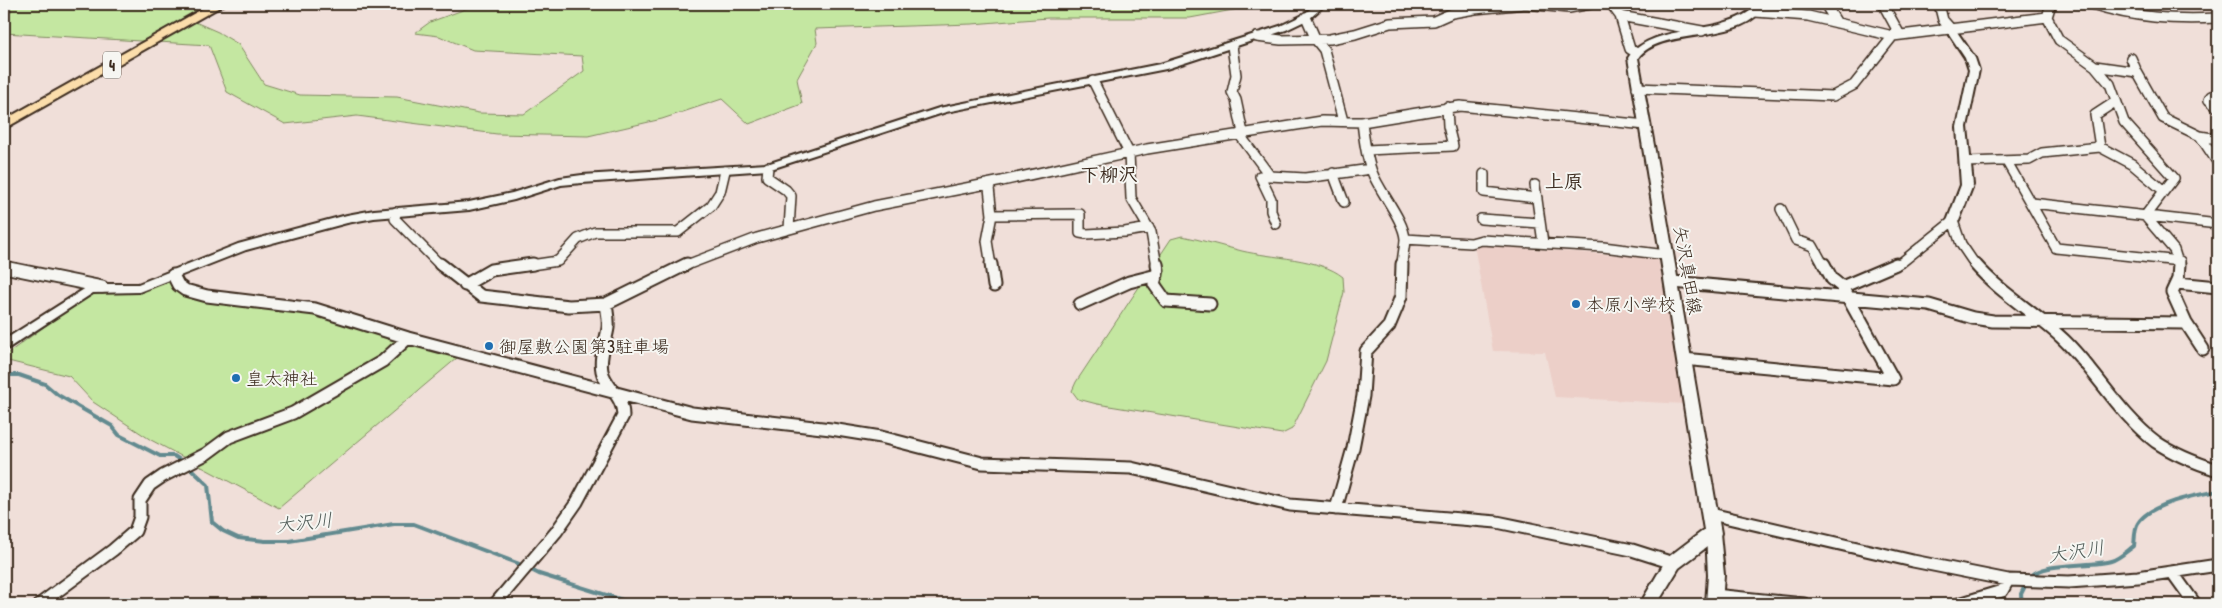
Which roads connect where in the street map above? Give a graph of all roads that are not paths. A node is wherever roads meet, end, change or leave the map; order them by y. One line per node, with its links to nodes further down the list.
1 (219, 4): 35 (main road, 4)
2 (1321, 4): 12 (street)
3 (1590, 4): 20 (street)
4 (1611, 4): 11 (street)
5 (1825, 4): 15 (street)
6 (1883, 4): 18 (street)
7 (1939, 4): 16 (street)
8 (2051, 4): 13 (street)
9 (2095, 4): 14 (street)
10 (1755, 8): 15 (street); 17 (main road)
11 (1620, 16): 17 (street); 22 (street)
12 (1306, 17): 19 (street); 20 (street)
13 (2047, 17): 16 (street); 24 (street)
14 (2218, 18)
15 (1837, 23): 18 (street)
16 (1950, 28): 18 (street); 42 (street)
17 (1702, 31): 22 (main road)
18 (1897, 35): 27 (street)
19 (1257, 37): 20 (street); 21 (street)
20 (1316, 40): 32 (street)
21 (1232, 46): 26 (street); 36 (street)
22 (1635, 52): 27 (main road, 矢沢真田線)
23 (2131, 58): 25 (street)
24 (2095, 66): 25 (street); 29 (street)
25 (2137, 72): 37 (street)
26 (1093, 81): 41 (street); 45 (street)
27 (1637, 88): 34 (main road, 矢沢真田線)
28 (2218, 94): 31 (street)
29 (2114, 102): 39 (street); 53 (street)
30 (1447, 107): 33 (street); 34 (street); 40 (street)
31 (2218, 108)
32 (1343, 121): 33 (street); 36 (street)
33 (1362, 122): 40 (street)
34 (1646, 125): 70 (main road, 矢沢真田線)
35 (4, 126)
36 (1241, 134): 41 (street); 50 (street)
37 (2200, 136): 38 (street); 44 (street)
38 (2218, 139)
39 (2100, 147): 43 (street); 53 (street)
40 (1366, 150): 46 (street)
41 (1129, 153): 51 (street); 66 (street)
42 (1965, 162): 43 (street); 62 (street)
43 (2007, 162): 56 (street)
44 (2218, 163)
45 (768, 167): 47 (street); 67 (street)
46 (1371, 169): 48 (street); 68 (street)
47 (725, 172): 58 (street); 77 (street)
48 (1334, 173): 50 (street); 55 (street)
49 (1484, 174): 54 (street)
50 (1270, 176): 64 (street)
51 (992, 183): 59 (street); 67 (street)
52 (1535, 185): 54 (street)
53 (2164, 191): 60 (street)
54 (1537, 198): 63 (street)
55 (1344, 202)
56 (2032, 203): 60 (street); 71 (street)
57 (1781, 209): 81 (street)
58 (396, 212): 73 (street); 77 (street)
59 (992, 215): 66 (street); 78 (street)
60 (2145, 216): 65 (street); 71 (street)
61 (1481, 219): 63 (street)
62 (1953, 221): 81 (street); 85 (street)
63 (1540, 222): 69 (street)
64 (1276, 224)
65 (2218, 224)
66 (1149, 228): 74 (street)
67 (789, 229): 82 (street)
68 (1405, 239): 69 (street); 93 (street)
69 (1543, 243): 70 (street)
70 (1666, 255): 75 (main road, 矢沢真田線)
71 (2180, 261): 76 (street)
72 (4, 267): 79 (street)
73 (173, 275): 79 (street); 87 (street)
74 (1157, 275): 83 (street); 84 (street)
75 (1673, 282): 81 (street); 90 (main road, 矢沢真田線)
76 (2177, 283): 80 (street); 86 (street)
77 (465, 285): 82 (street)
78 (994, 286)
79 (102, 287): 88 (street)
80 (2218, 288)
81 (1844, 291): 85 (street); 90 (street)
82 (606, 304): 91 (street)
83 (1080, 304)
84 (1210, 304)
85 (2045, 322): 86 (street); 92 (street)
86 (2186, 323): 89 (street)
87 (408, 338): 91 (street); 101 (street)
88 (4, 346)
89 (2203, 349)
90 (1683, 359): 94 (main road, 矢沢真田線)
91 (618, 394): 93 (street); 102 (street)
92 (2218, 470)
93 (1336, 510): 96 (street)
94 (1712, 514): 95 (main road, 矢沢真田線); 99 (street)
95 (1713, 533): 96 (main road); 100 (street)
96 (1673, 563): 103 (main road)
97 (2218, 565): 98 (street)
98 (2172, 572): 99 (street); 106 (street)
99 (2008, 580): 105 (street)
100 (1714, 600): 104 (street)
101 (40, 604)
102 (495, 604)
103 (1648, 604)
104 (1804, 604)
105 (1959, 604)
106 (2195, 604)

